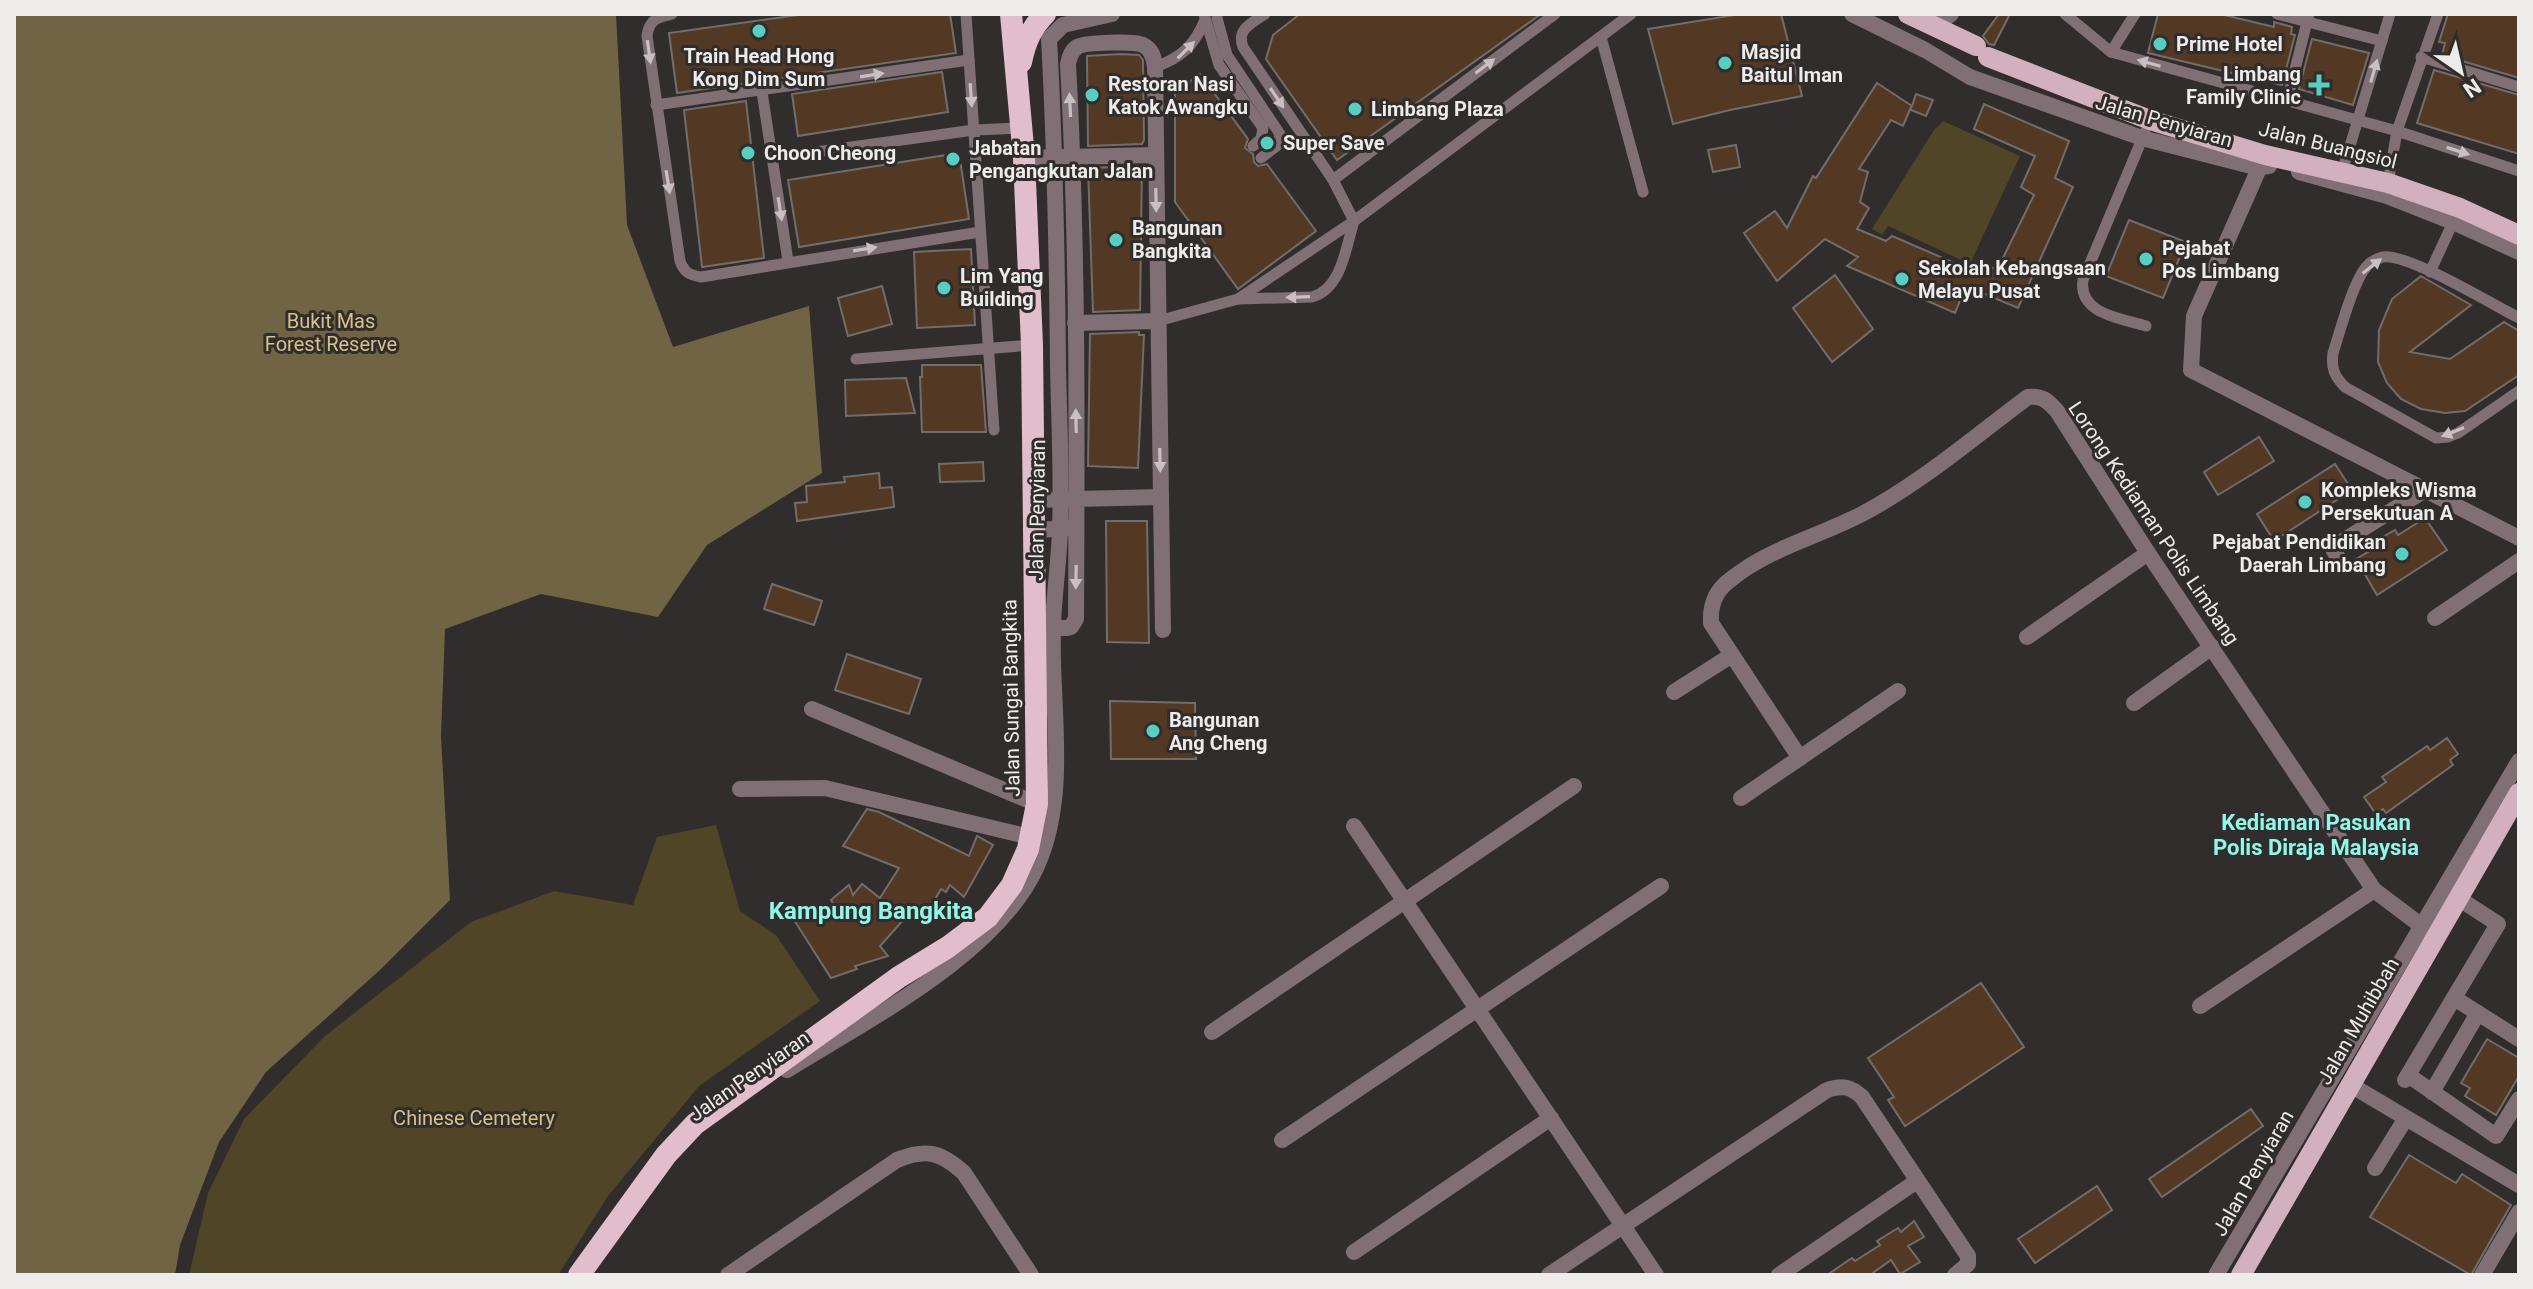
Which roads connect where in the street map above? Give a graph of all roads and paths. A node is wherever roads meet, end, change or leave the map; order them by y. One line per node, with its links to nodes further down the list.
1 (672, 14): 30 (lane, one-way to 30)
2 (966, 14): 24 (lane)
3 (1011, 14): 26 (highway, Jalan Sungai Bangkita)
4 (1045, 14): 26 (highway)
5 (1112, 14): 38 (street, Jalan Penyiaran)
6 (1265, 14): 21 (lane)
7 (1555, 14): 45 (lane, one-way to 7)
8 (1631, 14): 19 (lane)
9 (1852, 14): 33 (street, Jalan Penyiaran)
10 (1908, 14): 18 (main road, Jalan Buangsiol)
11 (2065, 14): 22 (lane)
12 (2135, 14): 22 (lane)
13 (2277, 14): 17 (lane)
14 (2390, 14): 20 (lane)
15 (2438, 14): 23 (lane)
16 (1210, 16): 21 (lane); 25 (lane, one-way to 16); 36 (lane); 41 (lane)
17 (2308, 18): 20 (lane); 29 (lane)
18 (1942, 20): 33 (main road, Jalan Buangsiol)
19 (1601, 37): 47 (lane); 49 (lane)
20 (2382, 41): 31 (lane, one-way to 20)
21 (1243, 47): 45 (lane, one-way to 45)
22 (2111, 52): 29 (lane, one-way to 22)
23 (2421, 57): 27 (lane); 35 (lane)
24 (969, 60): 28 (lane, one-way to 24); 34 (lane, one-way to 34)
25 (1155, 67): 37 (street); 38 (street, one-way to 25)
26 (1018, 83): 32 (highway, Jalan Sungai Bangkita)
27 (2519, 87)
28 (762, 92): 30 (lane); 39 (lane)
29 (2287, 101): 31 (lane)
30 (656, 105): 52 (lane, one-way to 52)
31 (2359, 121): 35 (lane); 44 (lane)
32 (1021, 128): 34 (lane); 40 (highway, Jalan Sungai Bangkita)
33 (2146, 129): 42 (main road, Jalan Buangsiol); 58 (lane)
34 (974, 130): 39 (lane); 50 (lane)
35 (2397, 131): 43 (lane, one-way to 43); 46 (lane)
36 (1253, 146)
37 (1155, 155): 38 (street); 56 (street, one-way to 56)
38 (1064, 157): 40 (street); 57 (street); 66 (street, Jalan Penyiaran)
39 (772, 158): 52 (lane, one-way to 52)
40 (1024, 158): 59 (highway, Jalan Sungai Bangkita)
41 (1261, 158)
42 (2262, 162): 44 (main road, Jalan Buangsiol); 48 (street); 64 (street)
43 (2519, 171)
44 (2342, 172): 46 (main road, Jalan Buangsiol)
45 (1333, 180): 49 (lane)
46 (2388, 183): 48 (main road, Jalan Buangsiol)
47 (1643, 192)
48 (2456, 215): 51 (main road, Jalan Buangsiol); 53 (lane)
49 (1354, 221): 54 (lane); 54 (lane, one-way to 54)
50 (980, 232): 52 (lane, one-way to 50); 60 (lane)
51 (2519, 238)
52 (788, 261)
53 (2430, 272): 55 (lane); 62 (lane, one-way to 53)
54 (1238, 299): 56 (lane)
55 (2519, 318)
56 (1158, 321): 57 (street); 65 (street, one-way to 65)
57 (1075, 323): 66 (street, one-way to 57)
58 (2146, 326)
59 (1032, 345): 60 (lane); 67 (highway, Jalan Sungai Bangkita)
60 (988, 349): 61 (lane); 63 (lane)
61 (856, 359)
62 (2519, 391)
63 (994, 430)
64 (2425, 490): 70 (street); 73 (street)
65 (1161, 497): 66 (street); 76 (street)
66 (1068, 499): 67 (street); 68 (street)
67 (1033, 500): 69 (highway, Jalan Sungai Bangkita)
68 (1068, 528): 69 (street); 75 (street)
69 (1034, 530): 75 (highway, Jalan Sungai Bangkita)
70 (2519, 538)
71 (2148, 553): 77 (street); 78 (street, Lorong Kediaman Polis Limbang); 79 (street, Lorong Kediaman Polis Limbang)
72 (2519, 561): 74 (street)
73 (2343, 566)
74 (2435, 618)
75 (1044, 628): 90 (highway, Jalan Sungai Bangkita); 119 (street, Jalan Penyiaran)
76 (1163, 630)
77 (2027, 637)
78 (2212, 647): 82 (street); 94 (street, Lorong Kediaman Polis Limbang)
79 (1732, 655): 81 (street); 84 (street, Lorong Kediaman Polis Limbang)
80 (1898, 691): 84 (street)
81 (1674, 692)
82 (2134, 703)
83 (812, 709): 90 (street)
84 (1800, 758): 89 (street)
85 (2519, 761): 97 (street, Jalan Penyiaran)
86 (1574, 786): 96 (street)
87 (740, 789): 92 (street)
88 (2519, 793): 95 (main road, Jalan Muhibbah)
89 (1741, 798)
90 (1037, 804): 92 (highway, Jalan Sungai Bangkita)
91 (1354, 826): 96 (street)
92 (1030, 837): 118 (highway, Jalan Sungai Bangkita)
93 (1661, 886): 100 (street)
94 (2374, 890): 97 (street, Lorong Kediaman Polis Limbang); 99 (street)
95 (2458, 898): 97 (main road, Jalan Muhibbah); 98 (street)
96 (1405, 901): 100 (street); 102 (street)
97 (2428, 931): 104 (main road, Jalan Muhibbah); 126 (street, Jalan Penyiaran)
98 (2454, 998): 101 (street); 105 (street)
99 (2200, 1006)
100 (1477, 1009): 107 (street); 110 (street)
101 (2478, 1013): 103 (street); 105 (street)
102 (1212, 1032)
103 (2519, 1039)
104 (2349, 1084): 108 (street); 127 (main road, Jalan Muhibbah)
105 (2432, 1092): 109 (street)
106 (2519, 1099): 109 (street)
107 (1551, 1118): 116 (street); 117 (street)
108 (2406, 1118): 111 (street); 112 (street)
109 (2496, 1136): 111 (street)
110 (1282, 1140)
111 (2481, 1162): 114 (street)
112 (2375, 1168)
113 (1917, 1181): 116 (street); 124 (street); 125 (street)
114 (2519, 1185)
115 (2519, 1212): 128 (street)
116 (1623, 1226): 122 (street); 123 (street)
117 (1354, 1252)
118 (579, 1275)
119 (591, 1275)
120 (728, 1275): 121 (street)
121 (1031, 1275)
122 (1549, 1275)
123 (1656, 1275)
124 (1779, 1275)
125 (1955, 1275)
126 (2216, 1275)
127 (2241, 1275)
128 (2482, 1275)

